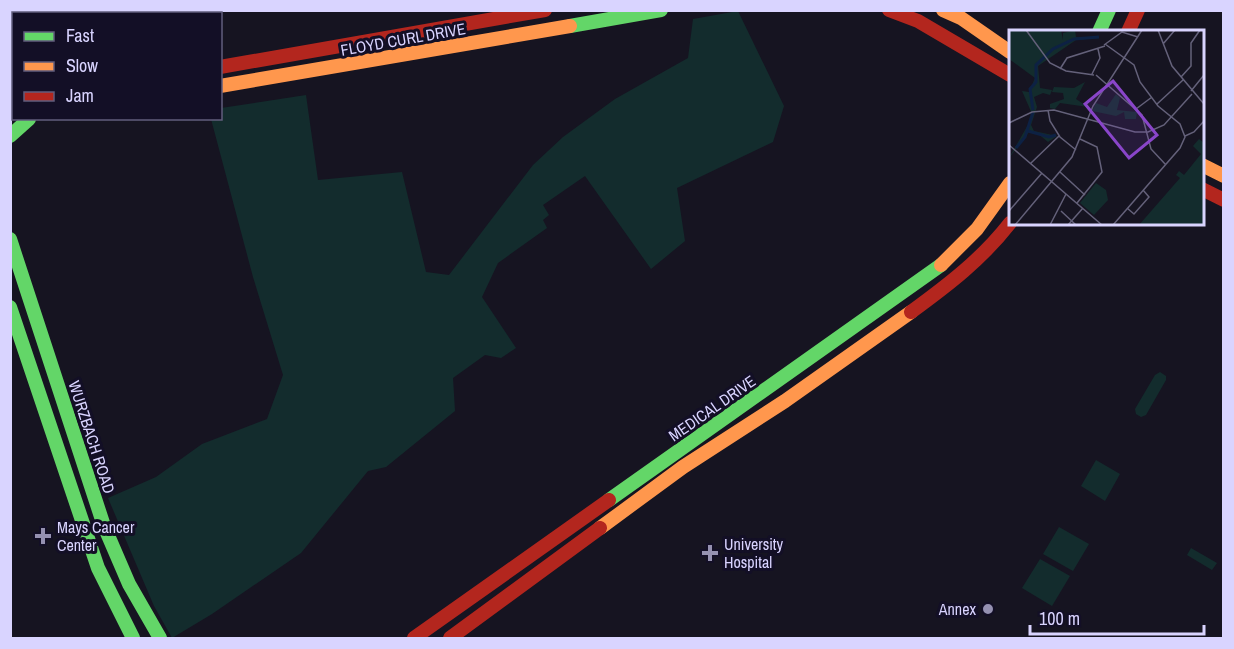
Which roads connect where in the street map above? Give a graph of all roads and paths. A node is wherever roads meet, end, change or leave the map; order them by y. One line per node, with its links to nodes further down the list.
1 (545, 10): 10 (street, FLOYD CURL DRIVE)
2 (661, 10): 12 (street, FLOYD CURL DRIVE)
3 (889, 10): 11 (street)
4 (943, 10): 9 (street)
5 (1109, 10): 7 (street)
6 (1138, 10): 8 (street)
7 (1099, 29)
8 (1129, 30)
9 (1009, 51)
10 (222, 67)
11 (1009, 75)
12 (222, 87)
13 (26, 120): 15 (street)
14 (30, 120): 16 (street)
15 (10, 123)
16 (10, 136)
17 (1204, 166): 18 (street)
18 (1224, 176)
19 (1009, 186): 27 (street, MEDICAL DRIVE)
20 (1204, 190): 21 (street)
21 (1224, 200)
22 (1009, 225): 28 (street, MEDICAL DRIVE)
23 (10, 239): 26 (street, WURZBACH ROAD)
24 (10, 307): 25 (street)
25 (133, 639)
26 (160, 639)
27 (414, 639)
28 (450, 639)

